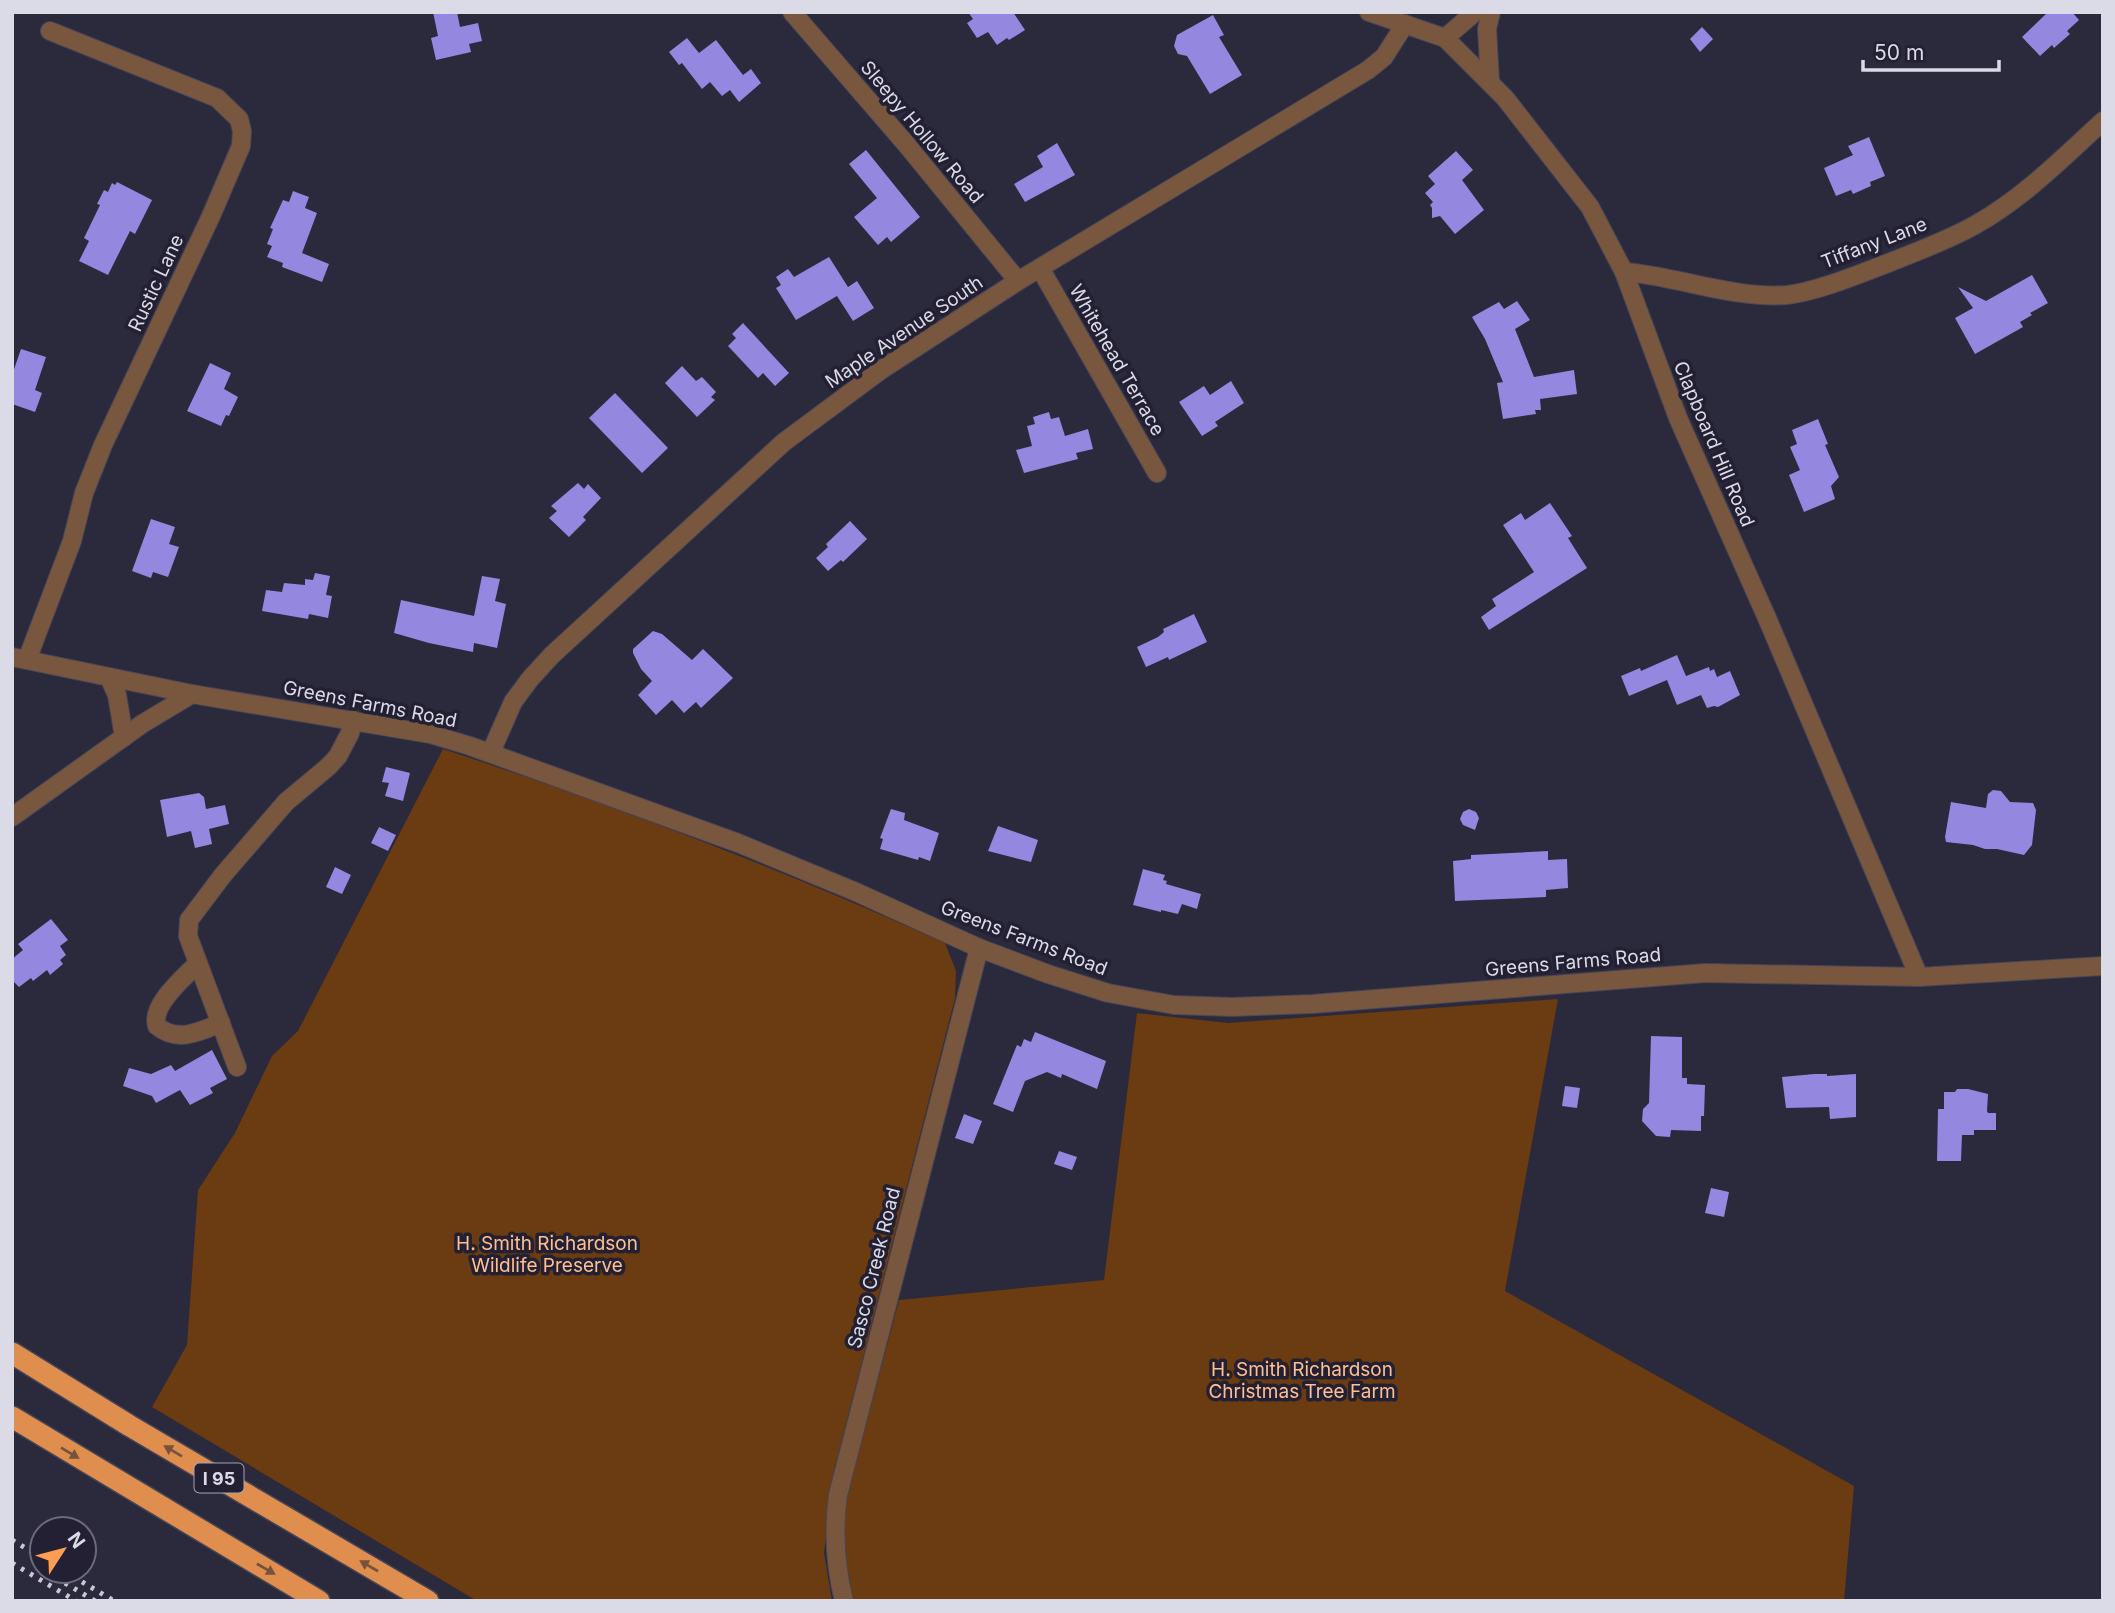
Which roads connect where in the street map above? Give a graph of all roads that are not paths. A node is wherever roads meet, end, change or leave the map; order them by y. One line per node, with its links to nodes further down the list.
1 (792, 12): 12 (street, Sleepy Hollow Road)
2 (1369, 12): 5 (street, Clapboard Hill Road)
3 (1475, 12): 7 (street)
4 (1492, 12): 8 (street)
5 (1405, 24): 7 (street, Clapboard Hill Road); 10 (street, Maple Avenue South)
6 (50, 31): 14 (street, Rustic Lane)
7 (1445, 38): 8 (street, Clapboard Hill Road)
8 (1490, 81): 11 (street, Clapboard Hill Road)
9 (2103, 121): 11 (street, Tiffany Lane)
10 (1041, 268): 12 (street, Maple Avenue South); 13 (street, Whitehead Terrace)
11 (1624, 272): 24 (street, Clapboard Hill Road)
12 (1018, 281): 19 (street, Maple Avenue South)
13 (1157, 473)
14 (19, 658): 15 (street, Greens Farms Road)
15 (108, 677): 16 (street, Greens Farms Road); 18 (street)
16 (192, 694): 17 (street, Greens Farms Road); 18 (street)
17 (353, 720): 19 (street, Greens Farms Road); 22 (street)
18 (124, 737): 20 (street)
19 (491, 752): 21 (street, Greens Farms Road)
20 (12, 817)
21 (979, 948): 24 (street, Greens Farms Road); 31 (street, Sasco Creek Road)
22 (198, 963): 25 (street); 25 (street)
23 (2103, 966): 24 (street, Greens Farms Road)
24 (1919, 977)
25 (220, 1023): 26 (street)
26 (237, 1067)
27 (12, 1353): 30 (highway, I 95, one-way to 27)
28 (12, 1417): 29 (highway, one-way to 29)
29 (319, 1601)
30 (428, 1601)
31 (844, 1601)

